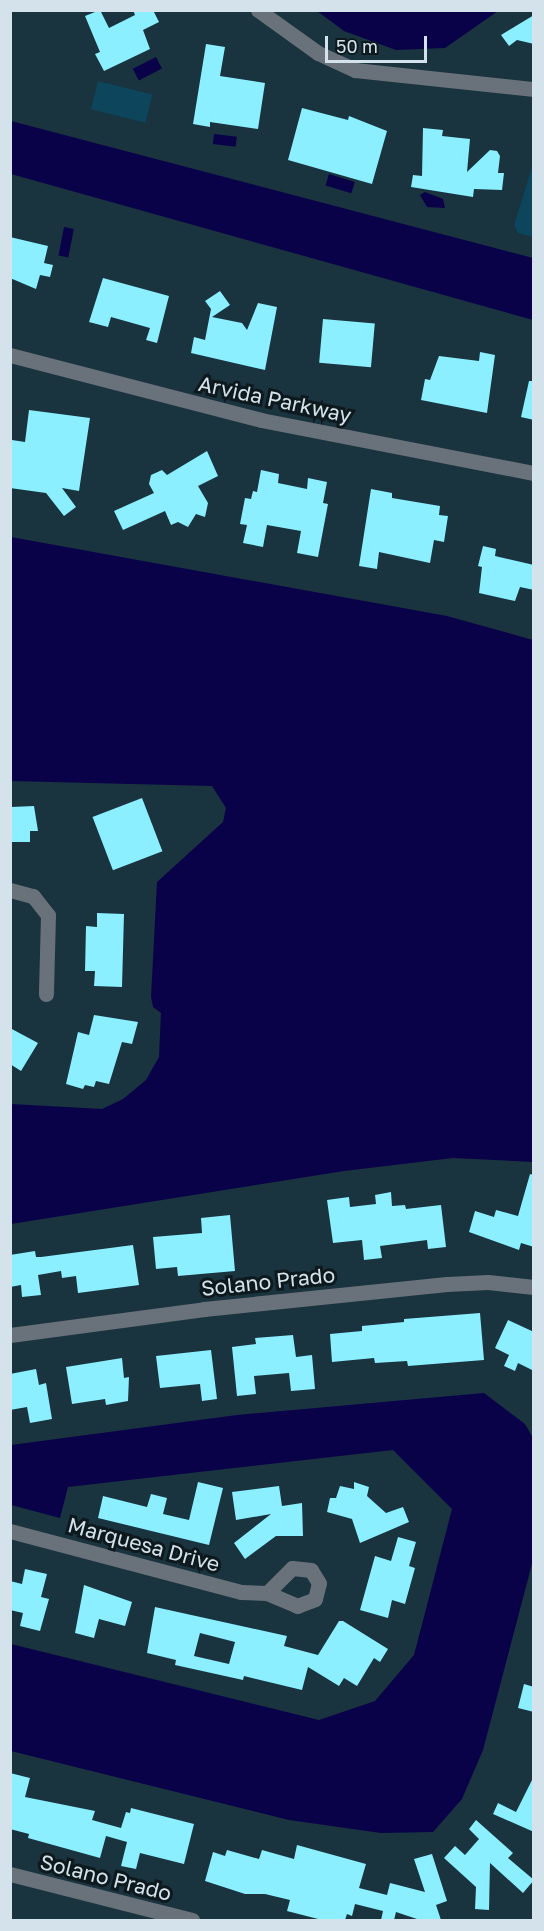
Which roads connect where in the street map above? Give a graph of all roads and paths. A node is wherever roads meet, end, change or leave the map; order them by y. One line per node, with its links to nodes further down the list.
1 (258, 10): 2 (street)
2 (534, 89)
3 (10, 355): 4 (street, Arvida Parkway)
4 (534, 473)
5 (10, 890): 6 (street)
6 (46, 994)
7 (533, 1287): 8 (street, Solano Prado)
8 (10, 1335)
9 (10, 1531): 10 (street, Marquesa Drive)
10 (267, 1593)
11 (10, 1874): 12 (street, Solano Prado)
12 (192, 1920)

